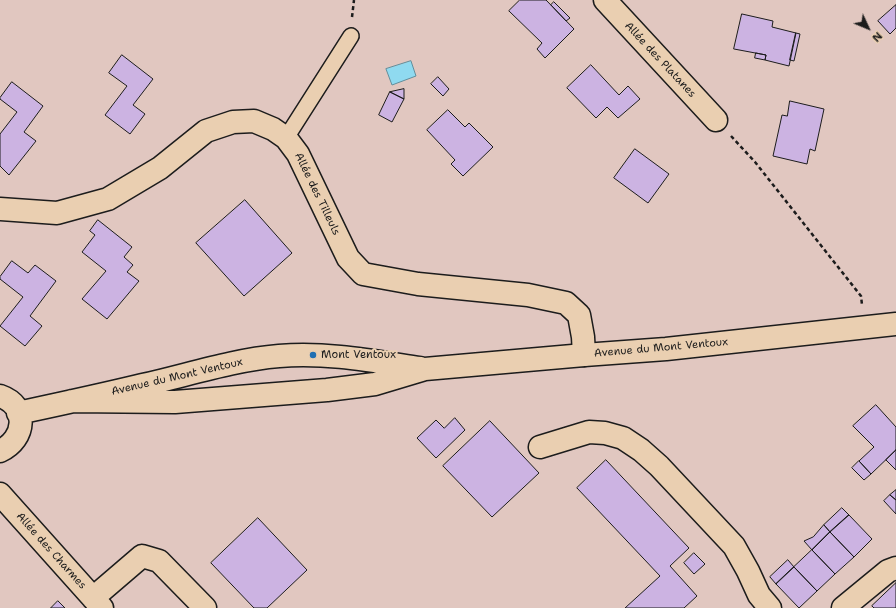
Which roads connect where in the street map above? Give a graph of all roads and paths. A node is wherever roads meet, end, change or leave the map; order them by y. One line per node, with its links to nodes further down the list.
1 (605, 0): 3 (street, Allée des Platanes)
2 (351, 36): 4 (lane)
3 (716, 120): 7 (path)
4 (286, 138): 5 (street, Allée des Tilleuls); 8 (street, Allée des Tilleuls)
5 (0, 208)
6 (896, 324): 7 (street, Avenue du Mont Ventoux)
7 (864, 327): 8 (street, Avenue du Mont Ventoux)
8 (584, 354): 9 (street, Avenue du Mont Ventoux)
9 (425, 369): 11 (street, Avenue du Mont Ventoux); 11 (street, Avenue du Mont Ventoux)
10 (0, 396): 12 (street)
11 (72, 401): 12 (street, Avenue du Mont Ventoux)
12 (18, 413): 14 (street)
13 (540, 446): 19 (street)
14 (0, 451)
15 (0, 494): 17 (street, Allée des Charmes)
16 (896, 568): 20 (street)
17 (97, 603): 18 (street)
18 (205, 608)
19 (770, 608)
20 (843, 608)

